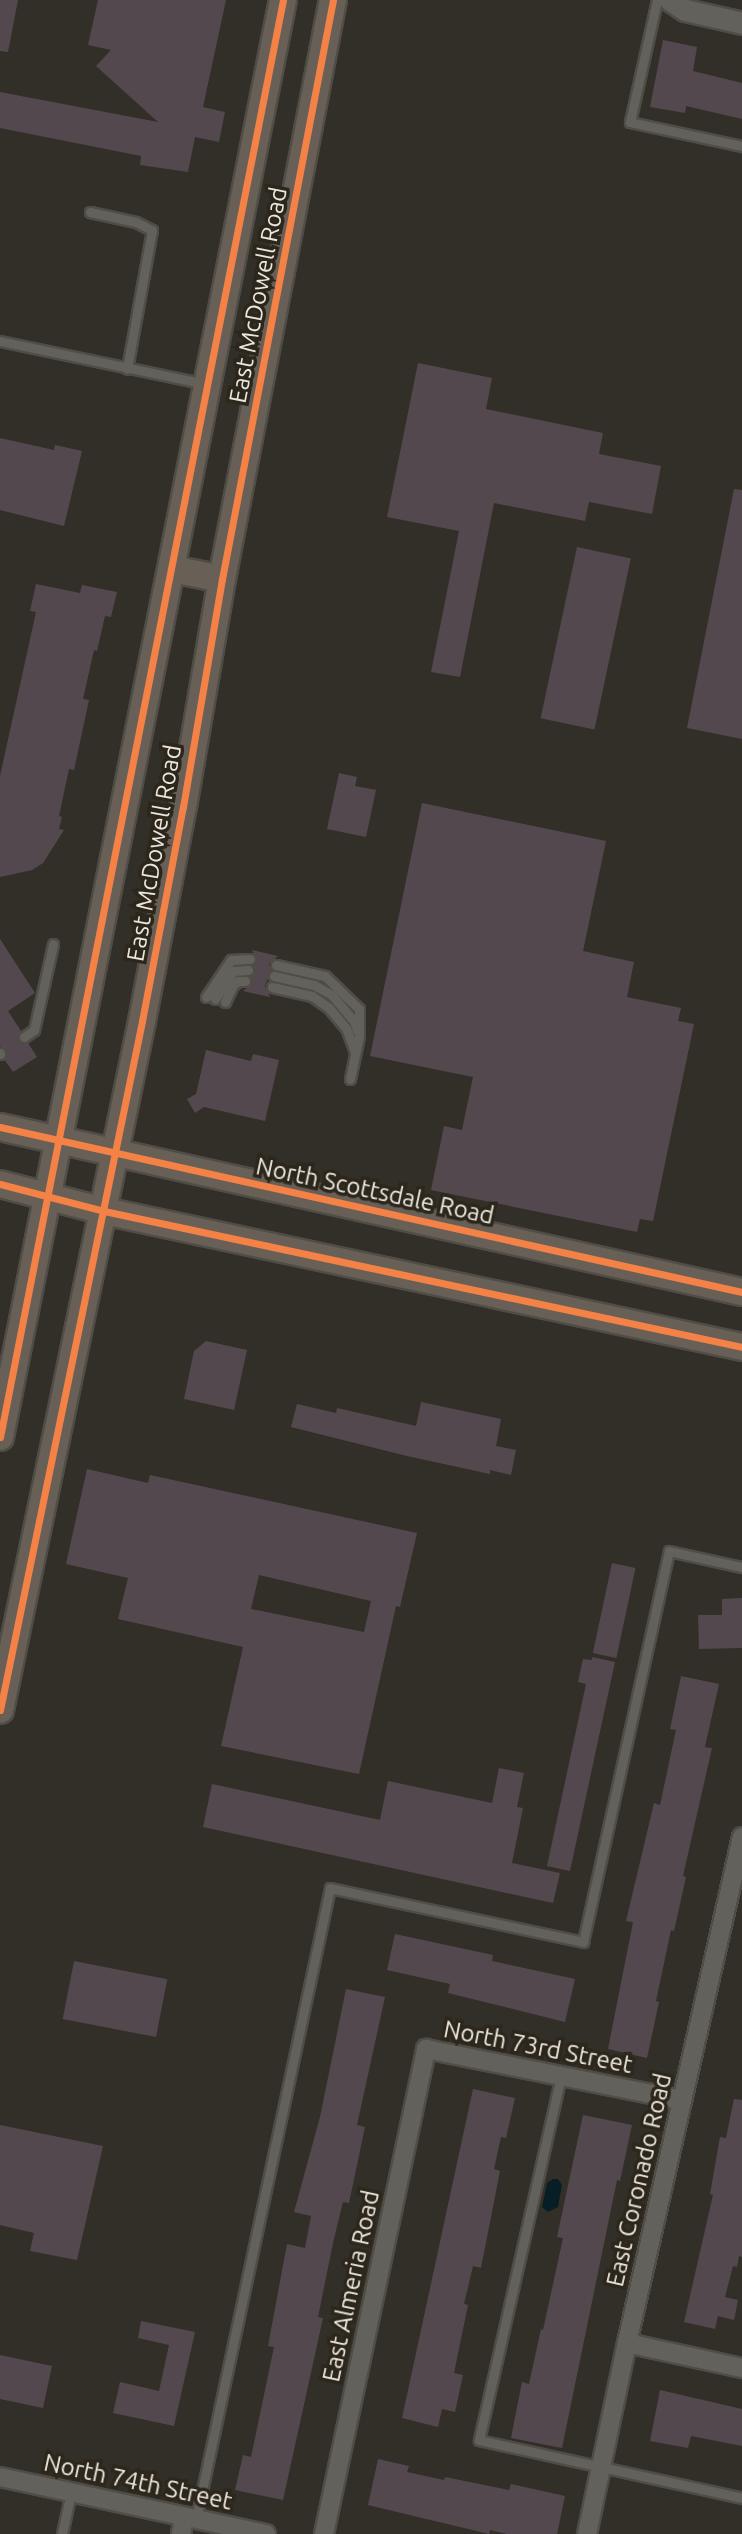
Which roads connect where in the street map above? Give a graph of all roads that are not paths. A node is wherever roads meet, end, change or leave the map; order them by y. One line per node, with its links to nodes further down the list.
1 (283, 0): 10 (main road, East McDowell Road)
2 (333, 0): 12 (main road, East McDowell Road)
3 (657, 0): 6 (lane)
4 (670, 0): 5 (street)
5 (742, 23)
6 (742, 146)
7 (90, 212): 9 (lane)
8 (0, 341): 9 (lane)
9 (127, 369): 10 (lane)
10 (208, 384): 11 (main road, East McDowell Road)
11 (172, 569): 12 (main road); 26 (main road, East McDowell Road)
12 (222, 579): 27 (main road, East McDowell Road)
13 (53, 944): 22 (lane)
14 (250, 959): 20 (lane)
15 (276, 965): 21 (lane)
16 (248, 970): 20 (lane)
17 (274, 976): 21 (lane)
18 (245, 981): 20 (lane)
19 (272, 987): 23 (lane)
20 (215, 999)
21 (359, 1036): 23 (lane)
22 (24, 1037)
23 (355, 1054): 24 (lane)
24 (350, 1079)
25 (0, 1127): 26 (main road, North Scottsdale Road)
26 (60, 1140): 27 (main road, North Scottsdale Road); 29 (main road, East McDowell Road)
27 (116, 1153): 30 (main road, East McDowell Road); 31 (main road, North Scottsdale Road)
28 (0, 1184): 29 (main road)
29 (49, 1197): 30 (main road); 33 (main road, East McDowell Road)
30 (104, 1211): 32 (main road); 35 (main road, East McDowell Road)
31 (742, 1292)
32 (742, 1347)
33 (0, 1437)
34 (742, 1567): 46 (lane)
35 (0, 1710)
36 (742, 1837): 39 (street, East Coronado Road)
37 (426, 2049): 38 (street, North 73rd Street); 49 (street, East Almeria Road)
38 (561, 2076): 39 (street, North 73rd Street); 42 (lane)
39 (682, 2100): 40 (street, East Coronado Road)
40 (627, 2343): 41 (street); 42 (street, East Coronado Road)
41 (742, 2368)
42 (601, 2469): 45 (lane); 50 (street, East Coronado Road)
43 (0, 2477): 44 (street, North 74th Street)
44 (71, 2492): 46 (street, North 74th Street); 47 (lane)
45 (742, 2498)
46 (187, 2523): 48 (street, North 74th Street)
47 (62, 2534)
48 (266, 2534)
49 (324, 2534)
50 (587, 2534)

